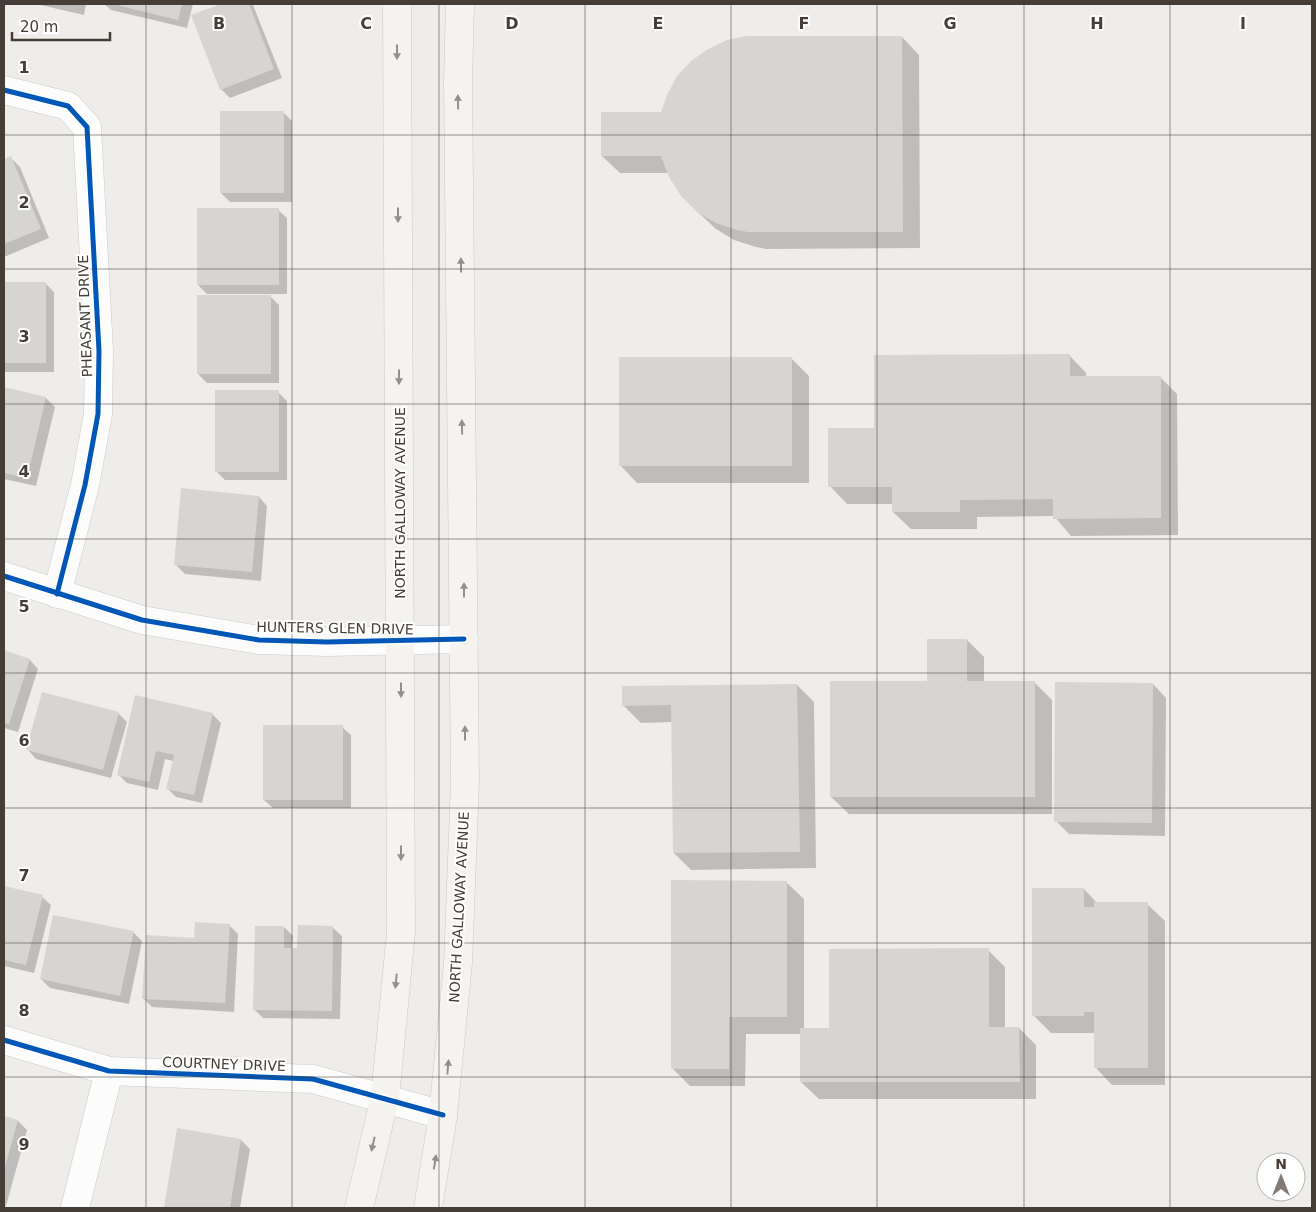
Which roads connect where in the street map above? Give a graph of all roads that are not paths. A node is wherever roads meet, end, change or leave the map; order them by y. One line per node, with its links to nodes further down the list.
1 (397, 4): 7 (main road, NORTH GALLOWAY AVENUE, one-way to 7)
2 (460, 4): 6 (main road, NORTH GALLOWAY AVENUE, one-way to 2)
3 (4, 90): 5 (street, PHEASANT DRIVE)
4 (4, 576): 5 (street, HUNTERS GLEN DRIVE)
5 (57, 594): 7 (street, HUNTERS GLEN DRIVE)
6 (464, 639): 7 (street, HUNTERS GLEN DRIVE); 11 (main road, NORTH GALLOWAY AVENUE, one-way to 6)
7 (400, 641): 10 (main road, NORTH GALLOWAY AVENUE, one-way to 10)
8 (4, 1040): 9 (street, COURTNEY DRIVE)
9 (109, 1072): 10 (street, COURTNEY DRIVE); 12 (street)
10 (384, 1097): 11 (street, COURTNEY DRIVE); 13 (main road, NORTH GALLOWAY AVENUE, one-way to 13)
11 (443, 1115): 14 (main road, NORTH GALLOWAY AVENUE, one-way to 11)
12 (75, 1208)
13 (359, 1208)
14 (428, 1208)

